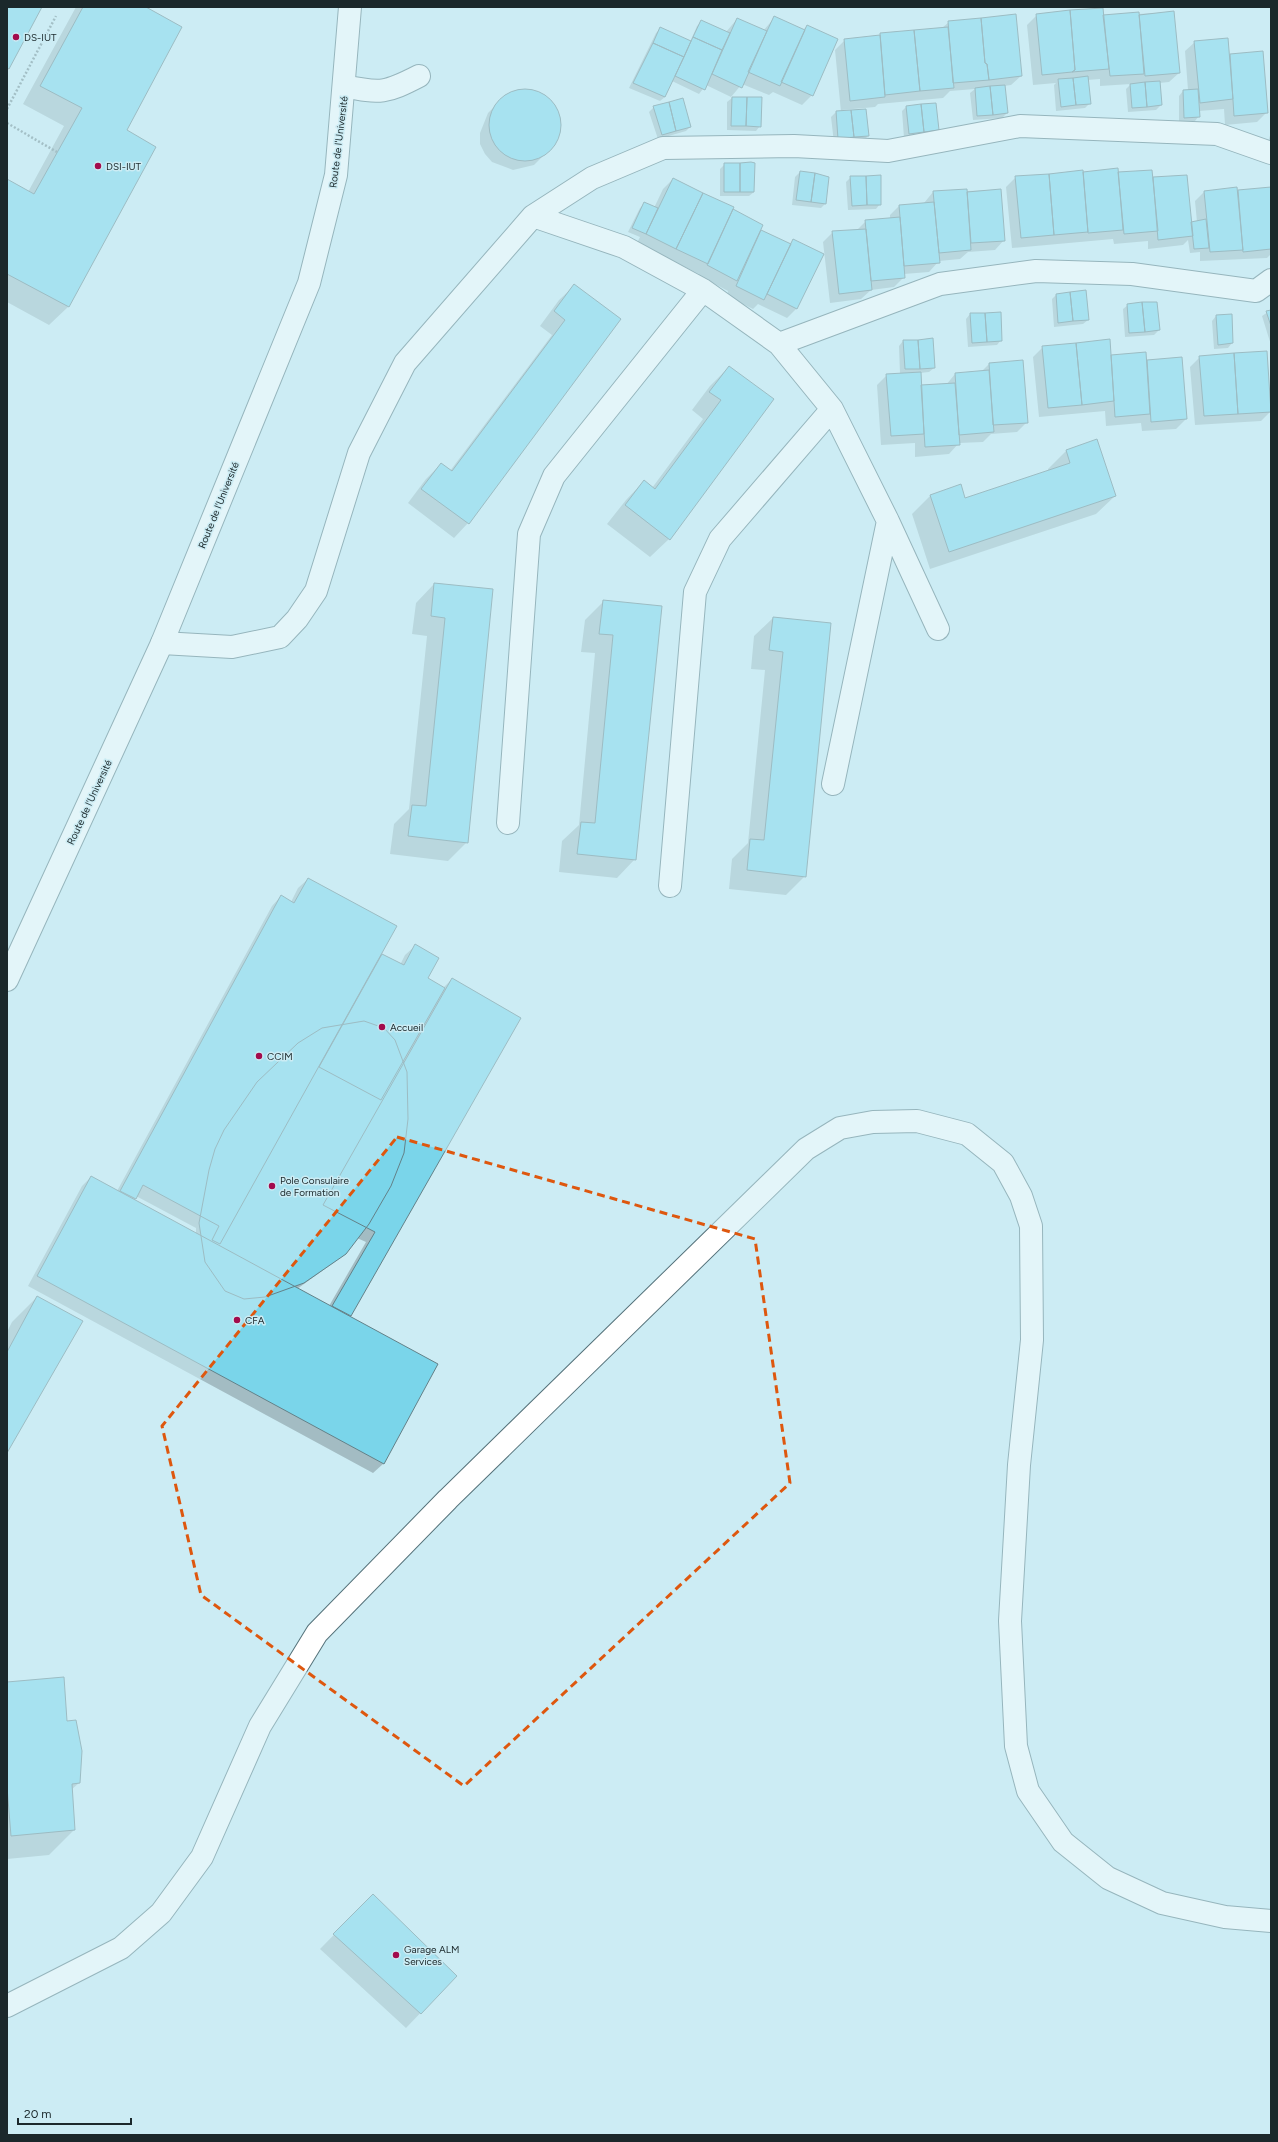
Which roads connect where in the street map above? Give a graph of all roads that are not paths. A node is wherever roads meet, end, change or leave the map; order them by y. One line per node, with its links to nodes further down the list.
1 (350, 7): 3 (street, Route de l'Université)
2 (419, 76): 3 (street)
3 (344, 86): 12 (street, Route de l'Université)
4 (1271, 153): 5 (street)
5 (533, 216): 7 (street); 12 (street)
6 (1271, 280): 8 (street)
7 (703, 290): 8 (street); 14 (street)
8 (779, 344): 9 (street)
9 (832, 409): 10 (street); 15 (street)
10 (888, 521): 11 (street); 13 (street)
11 (938, 629)
12 (162, 643): 16 (street, Route de l'Université)
13 (834, 784)
14 (508, 823)
15 (670, 886)
16 (7, 980)
17 (1271, 1921): 18 (street)
18 (7, 2006)

